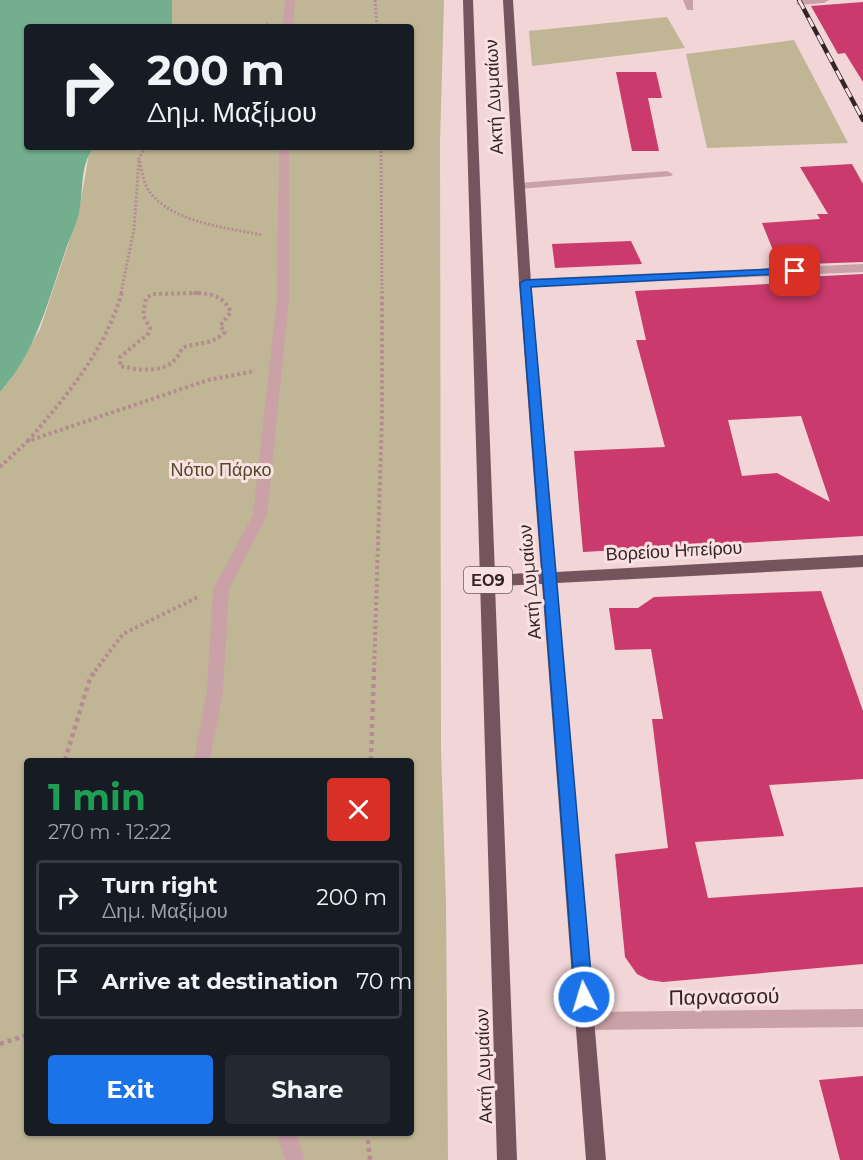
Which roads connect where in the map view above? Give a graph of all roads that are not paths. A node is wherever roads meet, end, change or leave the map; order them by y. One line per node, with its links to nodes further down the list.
1 (290, 0): 6 (street)
2 (468, 0): 14 (main road, Ακτή Δυμαίων / ΕΟ9)
3 (508, 0): 9 (main road, Ακτή Δυμαίων)
4 (824, 0): 5 (street)
5 (801, 3)
6 (288, 24)
7 (284, 150): 15 (street)
8 (667, 174): 9 (street)
9 (519, 186): 11 (main road, Ακτή Δυμαίων)
10 (863, 268): 11 (street)
11 (525, 283): 13 (main road, Ακτή Δυμαίων)
12 (863, 561): 13 (main road, Βορείου Ηπείρου)
13 (549, 577): 14 (main road, Βορείου Ηπείρου); 17 (main road, Ακτή Δυμαίων)
14 (488, 580): 20 (main road, Ακτή Δυμαίων / ΕΟ9)
15 (202, 758)
16 (863, 1018): 17 (street, Παρνασσού)
17 (586, 1021): 21 (main road, Ακτή Δυμαίων)
18 (287, 1136): 19 (street)
19 (295, 1160)
20 (507, 1160)
21 (596, 1160)

